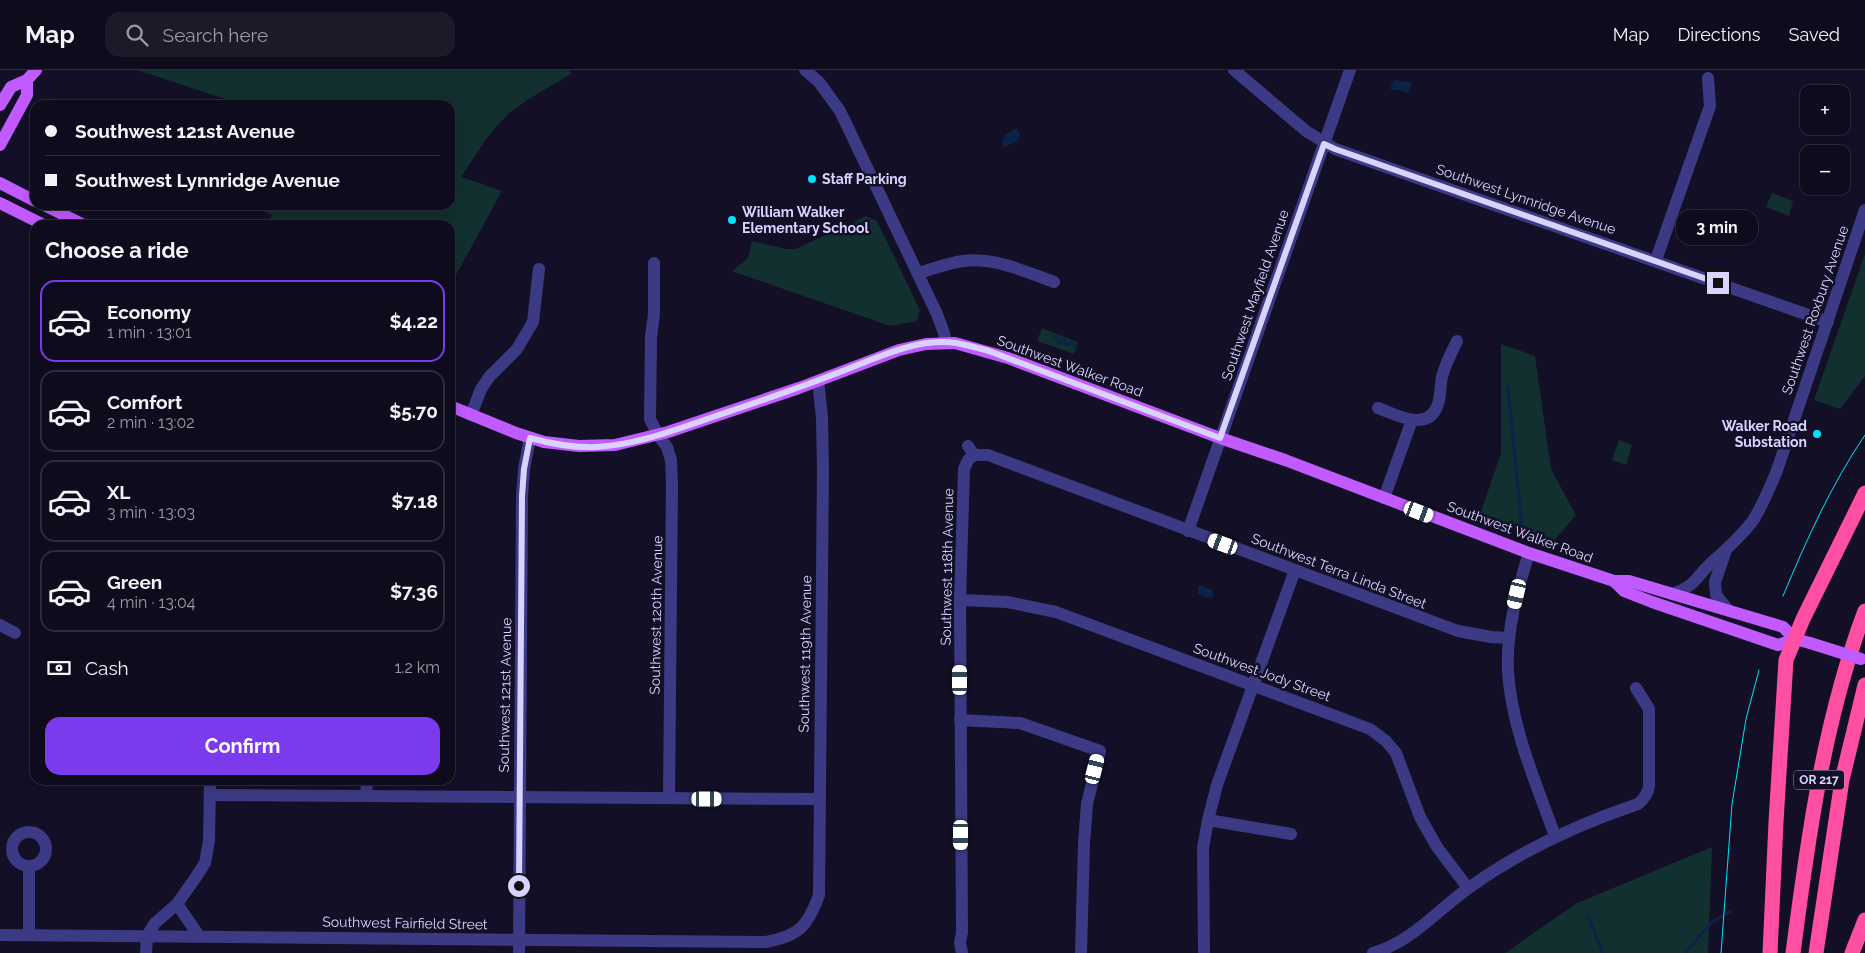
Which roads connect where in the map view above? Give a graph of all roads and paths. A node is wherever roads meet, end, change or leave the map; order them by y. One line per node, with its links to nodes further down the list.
1 (36, 70): 6 (main road)
2 (806, 70): 20 (street)
3 (1234, 70): 8 (street, Southwest Lynnridge Avenue)
4 (1350, 70): 8 (street, Southwest Mayfield Avenue)
5 (1708, 78): 17 (street)
6 (27, 80): 7 (main road); 9 (main road)
7 (0, 104)
8 (1324, 144): 17 (street, Southwest Lynnridge Avenue); 32 (street, Southwest Mayfield Avenue)
9 (0, 145)
10 (0, 183): 11 (main road)
11 (30, 198)
12 (0, 203): 15 (main road)
13 (54, 210): 16 (main road)
14 (1865, 210): 22 (street, Southwest Roxbury Avenue)
15 (34, 220)
16 (74, 220)
17 (1656, 260): 22 (street, Southwest Lynnridge Avenue)
18 (654, 263): 30 (street, Southwest 120th Avenue)
19 (539, 269): 28 (street)
20 (918, 273): 21 (street); 24 (street)
21 (1054, 282)
22 (1828, 322): 37 (street, Southwest Roxbury Avenue)
23 (1457, 341): 29 (street)
24 (946, 343): 25 (main road, Southwest Walker Road); 32 (main road, Southwest Walker Road)
25 (818, 380): 30 (main road, Southwest Walker Road); 60 (street, Southwest 119th Avenue)
26 (455, 408): 28 (main road, Southwest Walker Road)
27 (1378, 408): 29 (street)
28 (471, 415): 31 (main road, Southwest Walker Road)
29 (1412, 420): 35 (street)
30 (658, 435): 31 (main road, Southwest Walker Road); 59 (street, Southwest 120th Avenue)
31 (530, 438): 58 (street, Southwest 121st Avenue)
32 (1220, 438): 35 (main road, Southwest Walker Road); 36 (street, Southwest Mayfield Avenue)
33 (971, 450): 36 (street, Southwest Terra Linda Street); 42 (street, Southwest 118th Avenue)
34 (1865, 493): 48 (highway)
35 (1384, 498): 38 (main road, Southwest Walker Road)
36 (1188, 531): 39 (street, Southwest Terra Linda Street)
37 (1726, 551): 41 (street, Southwest Roxbury Avenue); 43 (street, Southwest Roxbury Avenue)
38 (1529, 553): 40 (main road, Southwest Walker Road); 47 (street)
39 (1295, 570): 47 (street, Southwest Terra Linda Street); 51 (street)
40 (1614, 581): 41 (main road, Southwest Walker Road); 48 (main road, Southwest Walker Road)
41 (1672, 594): 43 (main road, Southwest Walker Road)
42 (960, 600): 51 (street, Southwest Jody Street); 53 (street, Southwest 118th Avenue)
43 (1729, 611): 48 (main road, Southwest Walker Road)
44 (1865, 611): 81 (highway, OR 217)
45 (0, 625): 46 (street)
46 (14, 633)
47 (1510, 638): 63 (street)
48 (1795, 639): 49 (main road, Southwest Walker Road, bridge); 80 (highway)
49 (1865, 660)
50 (1865, 684): 82 (highway, OR 217)
51 (1253, 685): 61 (street); 65 (street, Southwest Jody Street)
52 (1636, 688): 63 (street)
53 (960, 720): 76 (street, Southwest 118th Avenue); 77 (street)
54 (210, 785): 56 (street)
55 (366, 785): 57 (street)
56 (210, 795): 57 (street); 66 (street)
57 (366, 796): 58 (street)
58 (519, 796): 59 (street); 73 (street, Southwest 121st Avenue)
59 (669, 798): 60 (street)
60 (819, 799): 68 (street, Southwest 119th Avenue)
61 (1208, 820): 62 (street); 78 (street)
62 (1291, 834)
63 (1555, 836): 65 (street)
64 (29, 866): 70 (street)
65 (1468, 888): 79 (street)
66 (177, 904): 71 (street); 72 (street)
67 (1865, 920): 83 (highway)
68 (804, 925): 73 (street, Southwest Fairfield Street)
69 (0, 935): 70 (street, Southwest Fairfield Street)
70 (29, 935): 71 (street, Southwest Fairfield Street)
71 (148, 936): 72 (street, Southwest Fairfield Street); 74 (street)
72 (199, 936): 73 (street, Southwest Fairfield Street)
73 (518, 939): 75 (street, Southwest 121st Avenue)
74 (146, 953)
75 (519, 953)
76 (962, 953)
77 (1080, 953)
78 (1204, 953)
79 (1372, 953)
80 (1770, 953)
81 (1793, 953)
82 (1816, 953)
83 (1852, 953)

